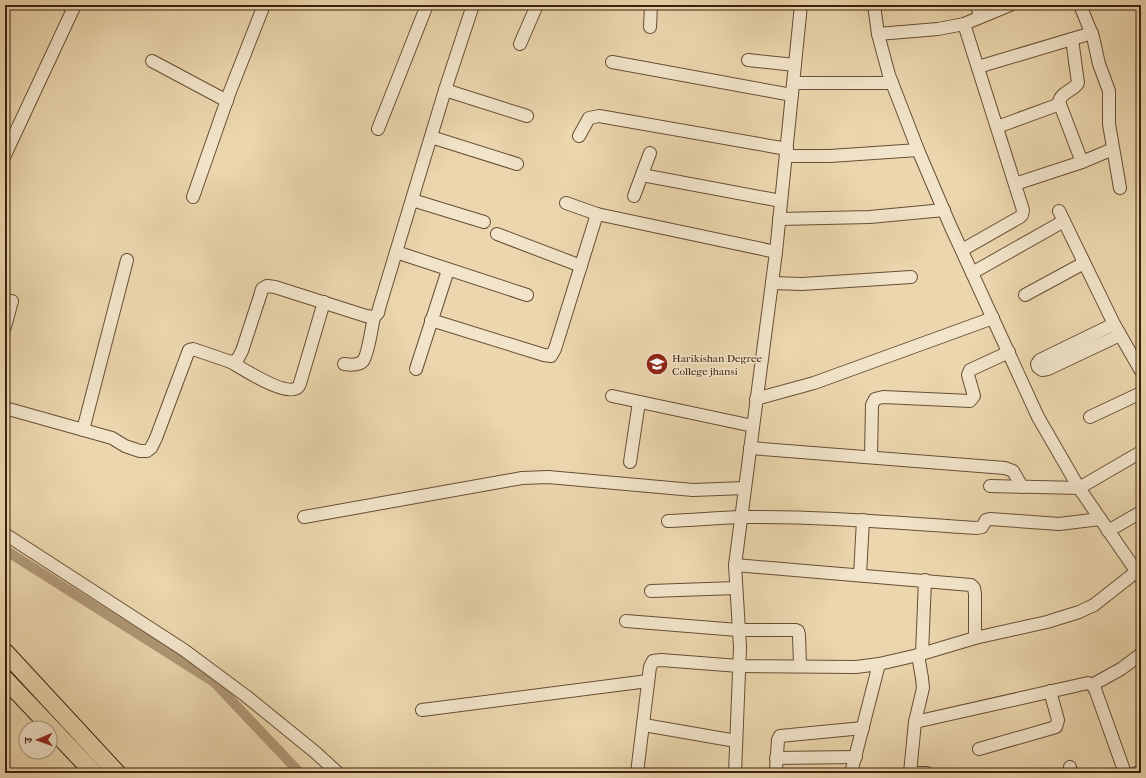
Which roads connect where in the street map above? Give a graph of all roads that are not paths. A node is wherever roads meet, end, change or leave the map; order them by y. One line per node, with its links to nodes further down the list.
1 (75, 5): 38 (street)
2 (264, 5): 27 (street)
3 (427, 5): 31 (street)
4 (473, 5): 26 (street)
5 (537, 5): 18 (street)
6 (650, 5): 14 (street)
7 (801, 5): 22 (street)
8 (874, 5): 16 (street)
9 (977, 5): 12 (street)
10 (1010, 5): 12 (street)
11 (1080, 5): 15 (street)
12 (980, 17): 13 (street)
13 (964, 24): 16 (street); 23 (street)
14 (650, 27)
15 (1092, 33): 17 (street); 34 (street)
16 (878, 34): 24 (street)
17 (1072, 40): 23 (street); 28 (street)
18 (520, 44)
19 (748, 60): 22 (street)
20 (152, 62): 27 (street)
21 (612, 62): 25 (street)
22 (795, 65): 25 (street)
23 (978, 67): 30 (street)
24 (892, 83): 25 (street); 35 (street)
25 (793, 89): 36 (street)
26 (445, 90): 29 (street); 33 (street)
27 (227, 101): 45 (street)
28 (1060, 104): 30 (street); 39 (street)
29 (527, 116)
30 (997, 128): 42 (street)
31 (378, 129)
32 (579, 136): 36 (street)
33 (431, 138): 40 (street); 46 (street)
34 (1113, 149): 39 (street); 43 (street)
35 (918, 150): 36 (street); 49 (street)
36 (786, 152): 47 (street)
37 (650, 153): 41 (street)
38 (5, 155)
39 (1082, 162): 42 (street)
40 (517, 164)
41 (642, 175): 44 (street); 47 (street)
42 (1015, 184): 54 (street)
43 (1120, 188)
44 (634, 196)
45 (193, 197)
46 (412, 200): 52 (street); 55 (street)
47 (781, 201): 51 (street)
48 (566, 203): 50 (street)
49 (944, 210): 51 (street); 54 (street)
50 (597, 214): 56 (street); 59 (street)
51 (779, 219): 56 (street)
52 (484, 222)
53 (497, 234): 59 (street)
54 (962, 250): 61 (street)
55 (396, 252): 60 (street); 68 (street)
56 (776, 252): 63 (street)
57 (127, 260): 86 (street)
58 (1084, 263): 61 (street); 65 (street); 71 (street)
59 (581, 266): 70 (street)
60 (448, 270): 64 (street); 70 (street)
61 (972, 273): 69 (street)
62 (912, 277): 63 (street)
63 (772, 283): 81 (street)
64 (527, 294)
65 (1025, 295)
66 (12, 301): 72 (street)
67 (324, 302): 68 (street); 75 (street); 75 (street)
68 (374, 317): 76 (street)
69 (993, 318): 74 (street); 81 (street)
70 (431, 320): 77 (street)
71 (1114, 324): 73 (street); 73 (street)
72 (5, 327)
73 (1120, 335): 78 (street)
74 (1009, 352): 89 (street); 94 (street)
75 (231, 362): 86 (street)
76 (344, 364)
77 (416, 369)
78 (1141, 371)
79 (1141, 393): 84 (street)
80 (612, 396): 82 (street)
81 (756, 399): 85 (street)
82 (640, 402): 85 (street); 90 (street)
83 (5, 408): 86 (street)
84 (1090, 418)
85 (753, 426): 87 (street)
86 (83, 430)
87 (750, 448): 89 (street); 93 (street)
88 (1141, 452): 94 (street)
89 (871, 457): 92 (street)
90 (630, 462)
91 (990, 486): 92 (street)
92 (1022, 487): 94 (street)
93 (745, 488): 96 (street); 97 (street)
94 (1079, 488): 98 (street)
95 (1141, 512): 101 (street)
96 (304, 517)
97 (741, 517): 99 (street); 100 (street); 103 (street)
98 (1100, 519): 99 (street); 101 (street)
99 (863, 520): 105 (street)
100 (668, 521)
101 (1108, 531): 104 (street)
102 (5, 534): 132 (street)
103 (735, 565): 105 (street); 107 (street)
104 (1140, 573): 111 (street)
105 (860, 575): 106 (street)
106 (925, 580): 111 (street); 114 (street)
107 (736, 588): 108 (street); 110 (street)
108 (652, 591)
109 (626, 621): 110 (street)
110 (738, 630): 116 (street); 117 (street)
111 (975, 638): 114 (street)
112 (5, 652): 131 (highway)
113 (1141, 654): 120 (street)
114 (920, 655): 115 (street); 123 (street)
115 (879, 664): 117 (street); 125 (street)
116 (739, 666): 117 (street); 119 (street); 126 (street)
117 (800, 666)
118 (5, 679): 130 (highway)
119 (648, 680): 122 (street); 124 (street)
120 (1092, 685): 121 (street); 138 (street)
121 (1050, 691): 123 (street); 127 (street)
122 (422, 710)
123 (915, 722): 136 (street)
124 (644, 725): 126 (street); 133 (street)
125 (863, 728): 128 (street); 128 (street)
126 (736, 741): 134 (street)
127 (978, 749)
128 (856, 757): 135 (street)
129 (1141, 772): 139 (street)
130 (94, 773)
131 (117, 773)
132 (338, 773)
133 (637, 773)
134 (735, 773)
135 (851, 773)
136 (910, 773): 137 (street)
137 (927, 773)
138 (1125, 773)
139 (1136, 773)

